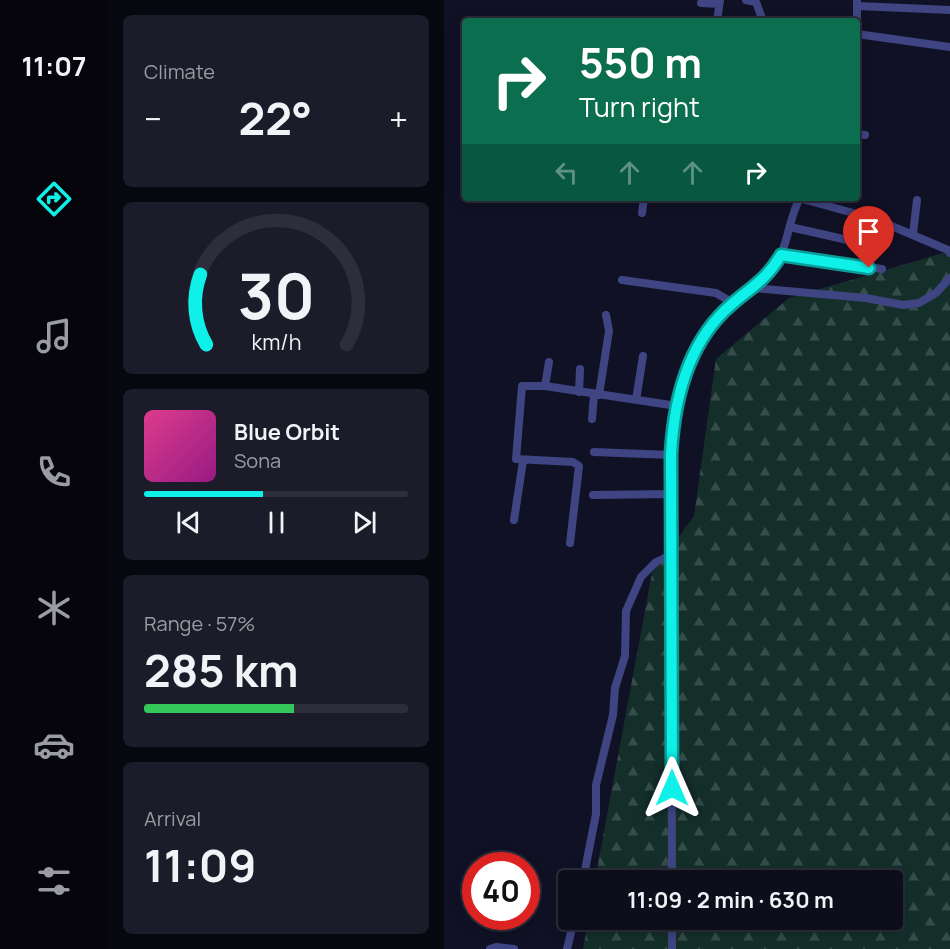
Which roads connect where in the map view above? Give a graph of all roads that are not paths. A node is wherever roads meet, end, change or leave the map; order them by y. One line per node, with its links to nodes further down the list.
1 (746, 0): 7 (street)
2 (720, 2): 3 (street); 6 (street)
3 (701, 3)
4 (858, 3): 5 (street); 8 (street)
5 (950, 10)
6 (717, 18)
7 (762, 18)
8 (858, 18)
9 (860, 36): 10 (street)
10 (950, 47)
11 (917, 200): 17 (street)
12 (644, 201): 15 (street)
13 (799, 201): 16 (street)
14 (811, 201): 17 (street)
15 (642, 213)
16 (790, 227): 18 (street); 20 (street)
17 (913, 234): 19 (street)
18 (861, 243)
19 (949, 249)
20 (781, 255): 21 (street); 24 (street)
21 (882, 269)
22 (950, 278): 24 (street)
23 (622, 280): 25 (street)
24 (754, 288): 25 (street)
25 (733, 303): 34 (street)
26 (606, 315): 32 (street)
27 (643, 356): 33 (street)
28 (549, 362): 30 (street)
29 (580, 369): 31 (street)
30 (545, 386): 31 (street); 38 (street)
31 (579, 392): 32 (street)
32 (597, 395): 33 (street); 35 (street)
33 (636, 400): 34 (street)
34 (677, 406): 37 (street)
35 (592, 419)
36 (594, 452): 37 (street)
37 (671, 454): 39 (street)
38 (523, 461): 41 (street); 42 (street)
39 (671, 494): 40 (street); 43 (street)
40 (593, 495)
41 (514, 519)
42 (570, 543)
43 (671, 555): 44 (street); 45 (street)
44 (586, 870)
45 (672, 870)
46 (572, 930): 50 (street)
47 (672, 930): 51 (street)
48 (490, 949): 49 (street)
49 (514, 949)
50 (567, 949)
51 (672, 949)

